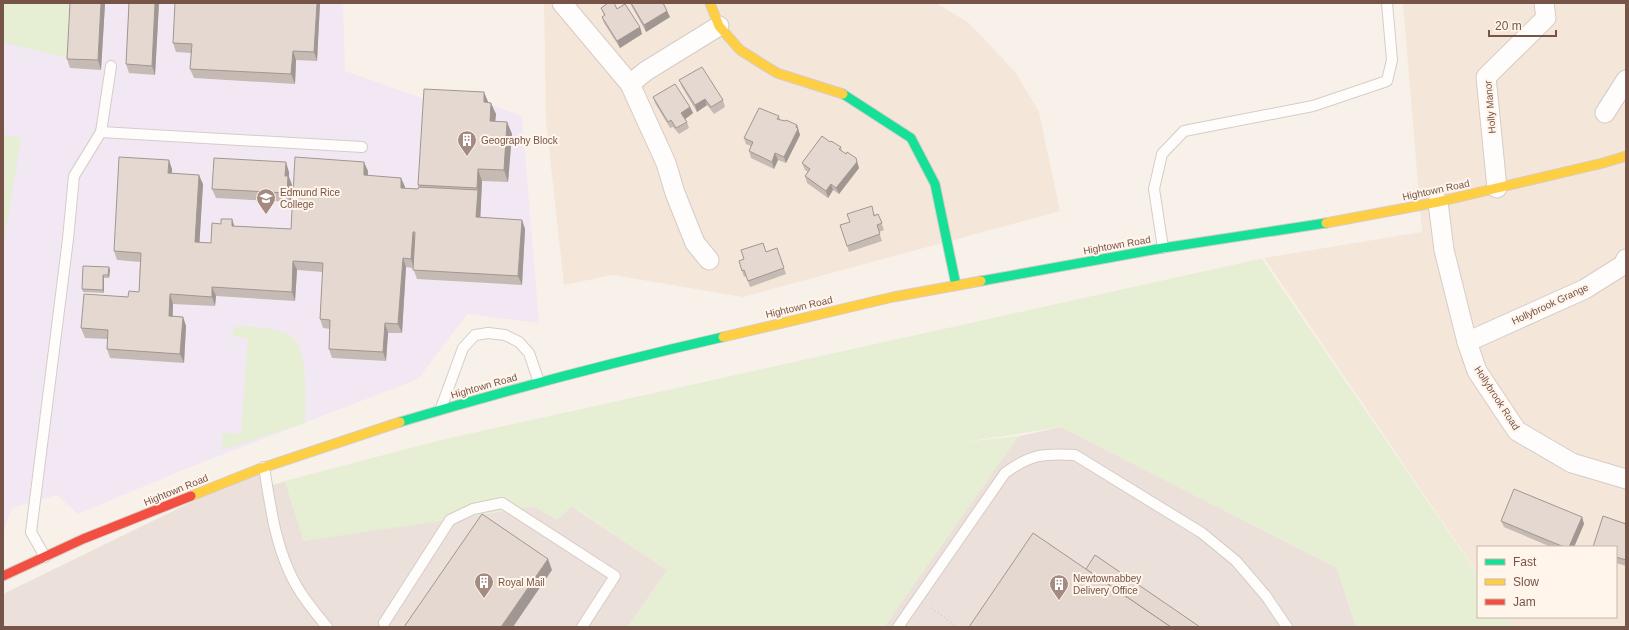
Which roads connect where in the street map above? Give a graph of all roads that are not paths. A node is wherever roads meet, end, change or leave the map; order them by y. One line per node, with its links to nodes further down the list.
1 (562, 3): 8 (street)
2 (710, 3): 5 (main road)
3 (1387, 3): 15 (lane)
4 (1544, 3): 13 (street, Holly Manor)
5 (719, 26): 8 (street); 18 (main road)
6 (111, 66): 10 (lane)
7 (1626, 80): 9 (street)
8 (630, 84): 17 (street)
9 (1605, 113)
10 (101, 132): 11 (lane); 24 (lane)
11 (362, 147)
12 (1626, 156): 13 (main road, Hightown Road)
13 (1497, 188): 14 (main road, Hightown Road)
14 (1438, 202): 15 (main road, Hightown Road); 19 (street, Hollybrook Road)
15 (1163, 248): 18 (main road, Hightown Road)
16 (1626, 259): 19 (street, Hollybrook Grange)
17 (709, 260)
18 (956, 285): 20 (main road, Hightown Road)
19 (1467, 342): 23 (street, Hollybrook Road)
20 (539, 382): 21 (main road, Hightown Road); 21 (lane)
21 (440, 410): 22 (main road, Hightown Road)
22 (264, 467): 24 (main road, Hightown Road); 27 (lane)
23 (1626, 480)
24 (45, 556): 25 (main road, Hightown Road)
25 (3, 576)
26 (384, 623): 28 (lane)
27 (327, 627)
28 (582, 627)
29 (898, 627): 30 (lane)
30 (1287, 627)

